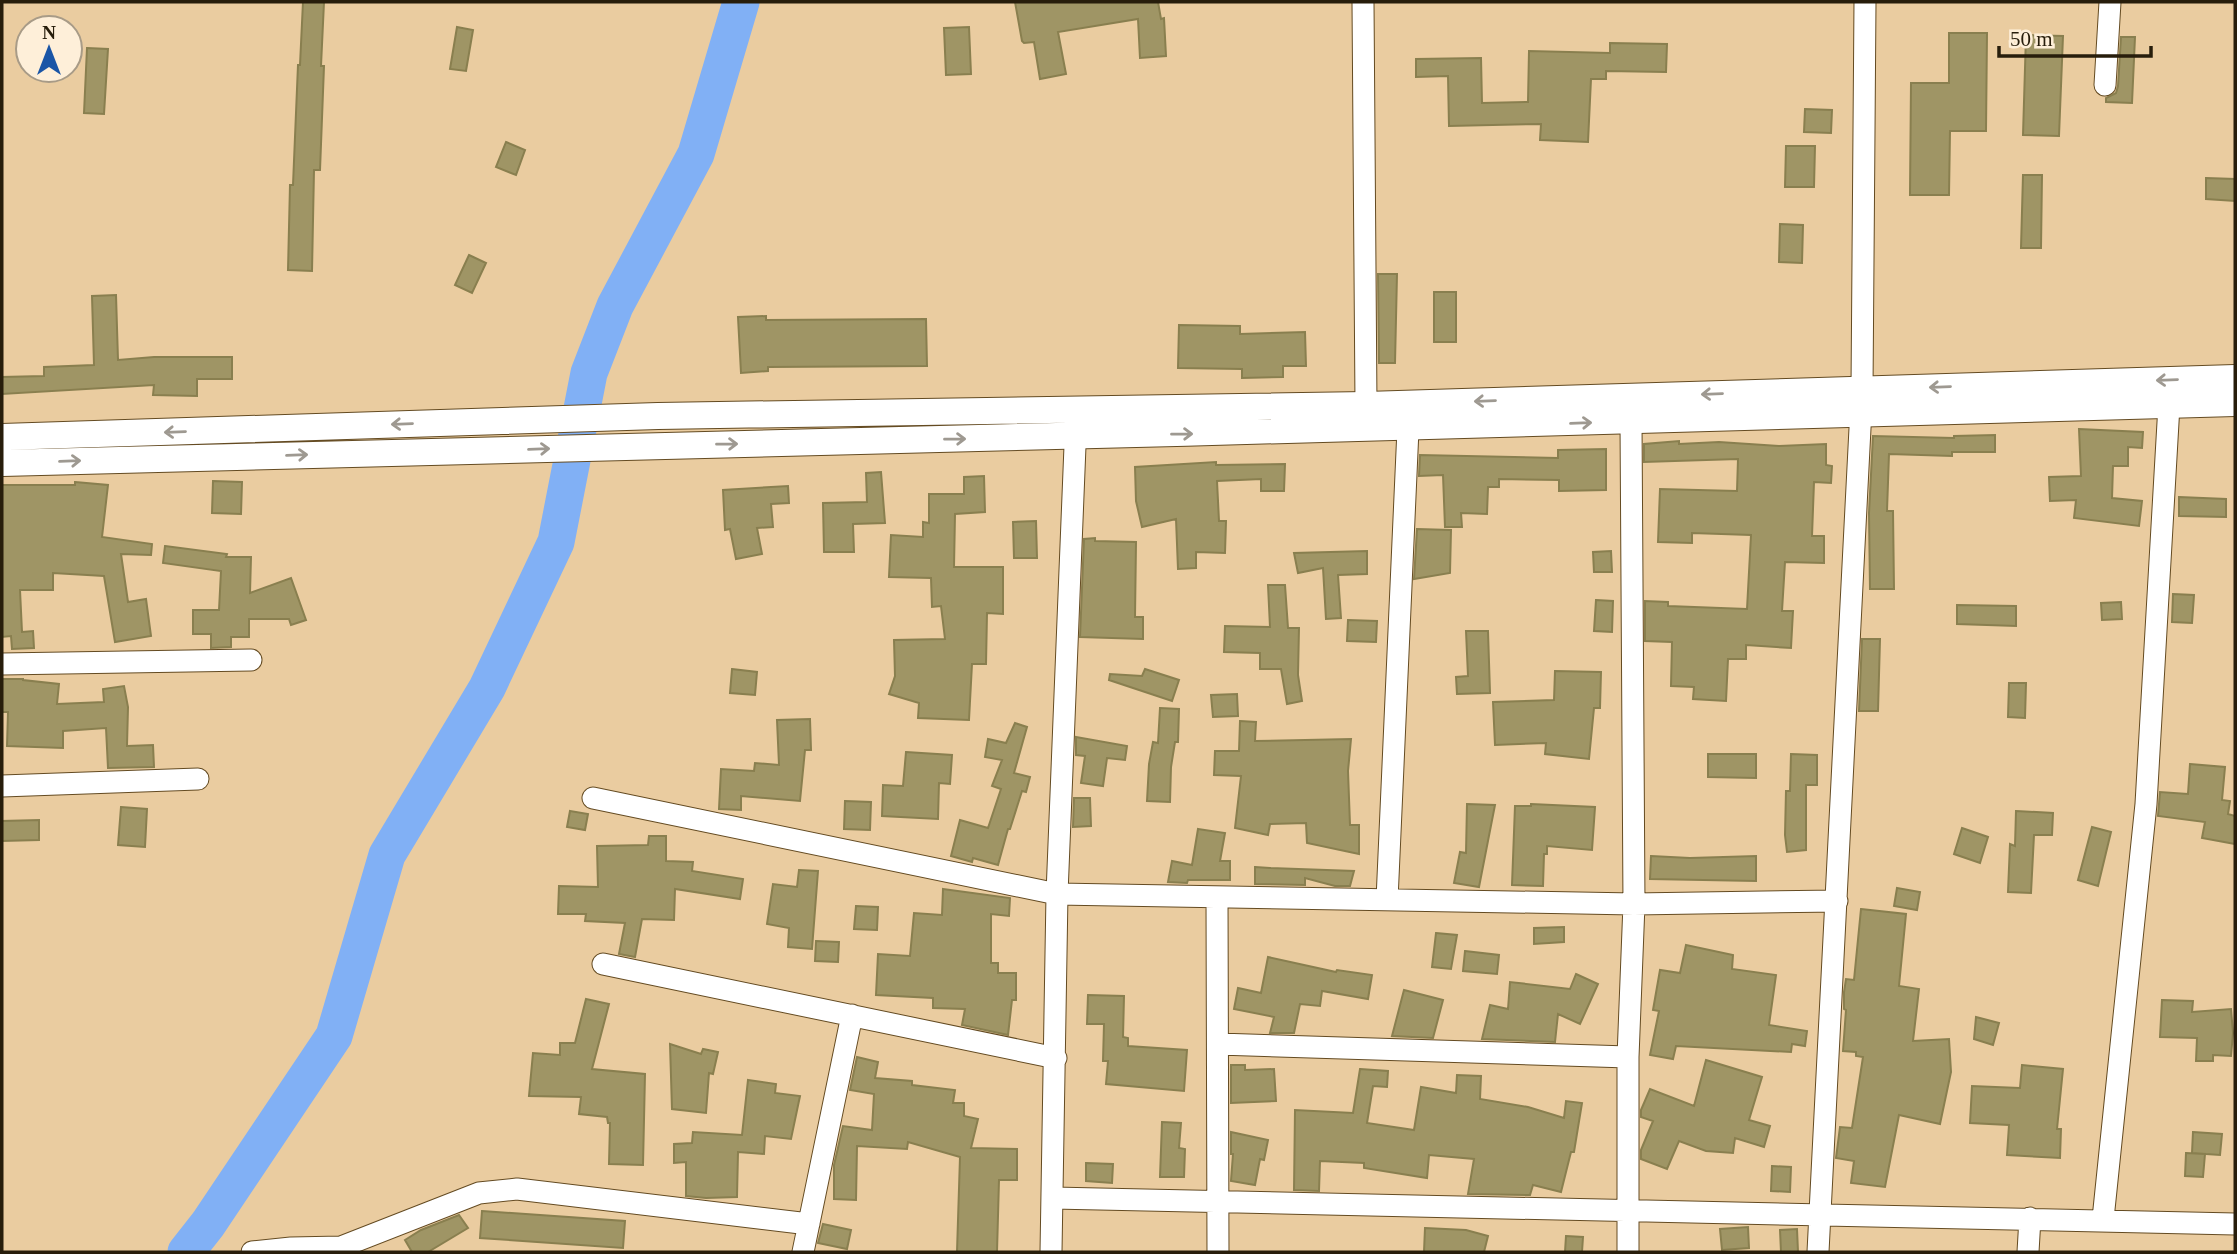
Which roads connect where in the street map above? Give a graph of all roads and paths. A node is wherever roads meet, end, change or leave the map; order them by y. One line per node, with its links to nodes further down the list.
1 (1363, 2): 8 (street)
2 (1865, 2): 6 (street)
3 (2110, 2): 4 (street)
4 (2105, 85)
5 (2235, 378): 6 (main road, one-way to 6)
6 (1861, 402): 8 (main road, one-way to 8); 9 (main road); 11 (main road); 24 (street)
7 (2235, 403): 9 (main road)
8 (1366, 405): 10 (main road)
9 (2169, 405): 36 (street)
10 (1076, 409): 13 (street); 14 (main road, one-way to 14)
11 (1631, 422): 12 (main road, one-way to 11); 25 (street)
12 (1408, 429): 13 (main road, one-way to 12); 23 (street)
13 (1076, 437): 15 (main road, one-way to 13); 21 (street)
14 (2, 438)
15 (2, 463)
16 (251, 660): 17 (street)
17 (2, 664)
18 (198, 779): 19 (street)
19 (2, 786)
20 (593, 798): 21 (street)
21 (1057, 894): 22 (street); 30 (street)
22 (1217, 897): 23 (street); 28 (street)
23 (1387, 900): 25 (street)
24 (1837, 901): 25 (street); 34 (street)
25 (1634, 904): 29 (street)
26 (603, 964): 27 (street)
27 (852, 1015): 30 (street); 38 (street)
28 (1218, 1044): 29 (street); 32 (street)
29 (1628, 1057): 33 (street)
30 (1056, 1058): 31 (street)
31 (1053, 1198): 32 (street); 42 (street)
32 (1219, 1201): 33 (street); 43 (street)
33 (1628, 1210): 34 (street); 44 (street)
34 (1819, 1214): 35 (street); 45 (street)
35 (2030, 1218): 36 (street); 46 (street)
36 (2103, 1219): 37 (street)
37 (2235, 1223)
38 (809, 1224): 39 (street); 41 (street)
39 (369, 1244): 40 (street)
40 (252, 1252)
41 (803, 1252)
42 (1051, 1252)
43 (1218, 1252)
44 (1628, 1252)
45 (1818, 1252)
46 (2028, 1252)

